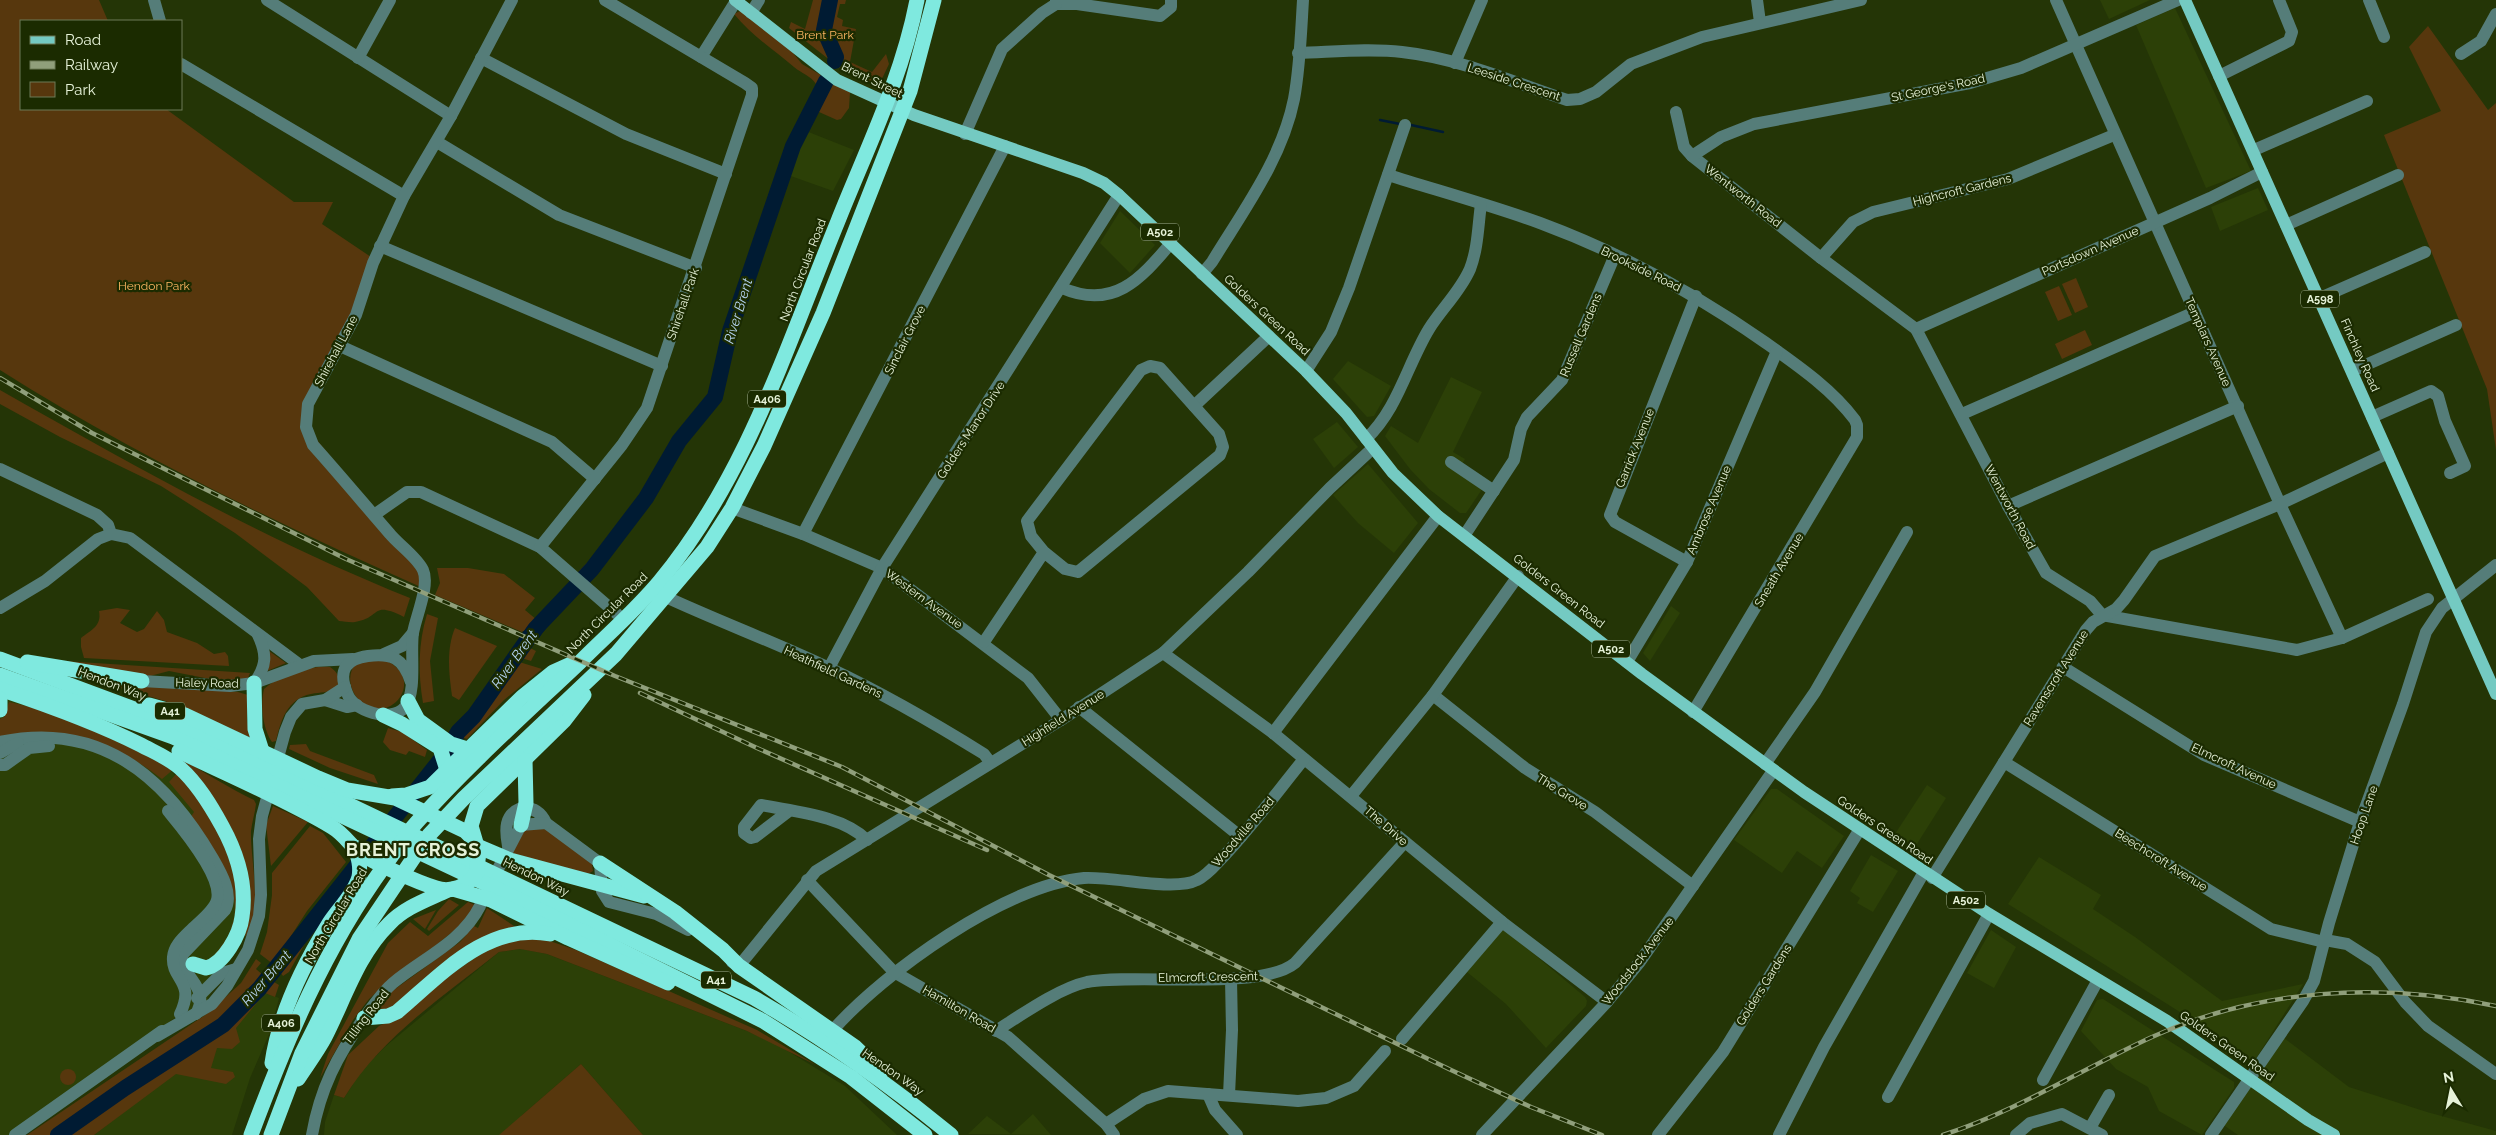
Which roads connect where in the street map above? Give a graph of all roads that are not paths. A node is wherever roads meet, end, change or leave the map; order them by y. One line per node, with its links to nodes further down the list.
1 (154, 0): 23 (street)
2 (269, 0): 30 (street)
3 (390, 0): 30 (street)
4 (512, 0): 31 (street, Shirehall Lane)
5 (605, 0): 29 (street, Shirehall Park)
6 (735, 0): 21 (main road, Brent Street / A502); 29 (street)
7 (759, 0): 21 (street)
8 (917, 0): 36 (highway, North Circular Road / A406)
9 (934, 0): 37 (highway, A406)
10 (1171, 0): 20 (street)
11 (1303, 0): 27 (street)
12 (1482, 0): 32 (street)
13 (1757, 0): 24 (street)
14 (1861, 0): 24 (street, Leeside Crescent)
15 (2056, 0): 26 (street, Templars Avenue)
16 (2178, 0): 26 (street, St George's Road)
17 (2185, 0): 34 (main road, Finchley Road / A598)
18 (2279, 0): 34 (street)
19 (2369, 0): 25 (street)
20 (1056, 2): 41 (street)
21 (751, 12): 36 (main road, Brent Street / A502)
22 (2496, 14): 28 (street)
23 (160, 20)
24 (1760, 22): 32 (street, Leeside Crescent)
25 (2384, 37)
26 (2076, 45): 42 (street, Templars Avenue); 46 (street, St George's Road)
27 (1298, 54): 32 (street, Leeside Crescent); 62 (street)
28 (2461, 54)
29 (701, 57): 48 (street, Shirehall Park)
30 (358, 58): 39 (street)
31 (481, 58): 39 (street, Shirehall Lane); 48 (street)
32 (1455, 63)
33 (182, 65): 52 (street)
34 (2219, 76): 45 (main road, Finchley Road / A598)
35 (2367, 102): 45 (street)
36 (887, 104): 37 (main road, Brent Street / A502); 115 (highway, North Circular Road / A406)
37 (903, 110): 41 (main road, Golders Green Road / A502); 89 (highway, A406)
38 (1676, 112): 46 (street)
39 (451, 116): 43 (street, Shirehall Lane)
40 (1405, 125): 49 (street)
41 (965, 134): 44 (main road, Golders Green Road / A502)
42 (2114, 135): 54 (street, Templars Avenue); 60 (street, Highcroft Gardens)
43 (437, 142): 52 (street, Shirehall Lane); 61 (street)
44 (1005, 146): 51 (main road, Golders Green Road / A502); 94 (street, Sinclair Grove)
45 (2254, 150): 47 (main road, Finchley Road / A598)
46 (1692, 156): 60 (street, Wentworth Road)
47 (2262, 172): 54 (street, Portsdown Avenue); 55 (main road, Finchley Road / A598)
48 (726, 174): 61 (street, Shirehall Park)
49 (1388, 174): 53 (street, Brookside Road); 73 (street)
50 (2398, 175): 55 (street)
51 (1119, 195): 56 (main road, Golders Green Road / A502); 63 (street, Golders Manor Drive)
52 (404, 196): 57 (street, Shirehall Lane)
53 (1481, 204): 59 (street, Brookside Road); 80 (street, Highfield Avenue)
54 (2154, 223): 66 (street, Templars Avenue); 68 (street, Portsdown Avenue)
55 (2286, 225): 65 (main road, Finchley Road / A598)
56 (1171, 243): 62 (main road, Golders Green Road / A502); 63 (street)
57 (380, 246): 70 (street, Shirehall Lane); 72 (street)
58 (2425, 252): 65 (street)
59 (1615, 256): 64 (street, Brookside Road); 86 (street, Russell Gardens)
60 (1821, 258): 68 (street, Wentworth Road)
61 (696, 268): 72 (street, Shirehall Park)
62 (1202, 274): 69 (main road, Golders Green Road / A502)
63 (1062, 288): 100 (street, Golders Manor Drive)
64 (1696, 296): 71 (street, Brookside Road); 98 (street, Garrick Avenue)
65 (2320, 298): 74 (main road, Finchley Road / A598)
66 (2195, 312): 76 (street, Templars Avenue); 77 (street)
67 (2456, 325): 74 (street)
68 (1916, 329): 77 (street, Wentworth Road)
69 (1269, 336): 73 (main road, Golders Green Road / A502); 75 (street)
70 (340, 346): 85 (street); 90 (street, Shirehall Lane)
71 (1777, 351): 79 (street, Brookside Road); 98 (street, Ambrose Avenue)
72 (662, 366): 85 (street, Shirehall Park)
73 (1306, 371): 80 (main road, Golders Green Road / A502)
74 (2352, 371): 78 (main road, Finchley Road / A598)
75 (1194, 406): 97 (street); 97 (street)
76 (2238, 406): 87 (street, Templars Avenue); 88 (street)
77 (1962, 414): 88 (street, Wentworth Road)
78 (2372, 417): 81 (main road, Finchley Road / A598); 84 (street)
79 (1857, 425): 139 (street, Sneath Avenue)
80 (1369, 443): 91 (main road, Golders Green Road / A502); 112 (street, Highfield Avenue)
81 (2388, 453): 87 (street, Ravenscroft Avenue); 104 (main road, Finchley Road / A598)
82 (1451, 462): 86 (street)
83 (0, 469): 93 (street)
84 (2450, 473)
85 (595, 479): 96 (street, Shirehall Park)
86 (1494, 491): 95 (street, Russell Gardens)
87 (2280, 504): 107 (street, Ravenscroft Avenue); 110 (street, Templars Avenue)
88 (2008, 506): 107 (street, Wentworth Road)
89 (732, 508): 94 (street, Western Avenue); 102 (highway, A406)
90 (374, 515): 96 (street); 108 (street, Shirehall Lane)
91 (1438, 516): 95 (main road, Golders Green Road / A502); 142 (street)
92 (1907, 532): 154 (street, Woodstock Avenue)
93 (111, 534): 105 (street); 109 (street)
94 (803, 534): 100 (street, Western Avenue)
95 (1464, 536): 101 (main road, Golders Green Road / A502)
96 (540, 547): 106 (street)
97 (1044, 552): 111 (street)
98 (1687, 562): 119 (street, Ambrose Avenue)
99 (2496, 565): 104 (street, Hoop Lane)
100 (882, 568): 111 (street, Western Avenue); 122 (street, Golders Manor Drive)
101 (1518, 576): 119 (main road, Golders Green Road / A502); 132 (street)
102 (666, 597): 114 (highway, A406); 122 (street, Heathfield Gardens)
103 (2428, 599): 110 (street)
104 (2454, 599): 125 (main road, Finchley Road / A598); 160 (street, Hoop Lane)
105 (0, 608)
106 (617, 614)
107 (2102, 615): 110 (street); 121 (street, Ravenscroft Avenue)
108 (413, 633): 113 (street); 127 (street, Shirehall Lane)
109 (258, 635): 120 (street); 128 (street)
110 (2342, 638)
111 (984, 642): 141 (street, Western Avenue)
112 (1163, 653): 137 (street, Highfield Avenue); 142 (street, The Drive)
113 (384, 654): 117 (street); 127 (street)
114 (616, 654): 149 (highway, A406); 209 (highway, A406)
115 (585, 657): 146 (highway, A406); 204 (highway, North Circular Road / A406)
116 (0, 658): 126 (highway); 153 (highway, Hendon Way / A41)
117 (353, 659): 118 (street, Haley Road); 123 (street)
118 (328, 662): 120 (street, Haley Road); 123 (street)
119 (1627, 662): 139 (main road, Golders Green Road / A502)
120 (300, 665): 128 (street, Haley Road)
121 (2063, 667): 151 (street, Ravenscroft Avenue); 160 (street, Elmcroft Avenue)
122 (829, 668): 150 (street, Heathfield Gardens)
123 (343, 674): 129 (street)
124 (0, 675): 153 (highway, A41)
125 (2493, 677): 131 (main road, Finchley Road / A598)
126 (142, 681): 128 (street, Haley Road)
127 (411, 682): 135 (street)
128 (254, 683): 153 (highway)
129 (345, 687): 134 (street); 136 (street)
130 (0, 689): 179 (highway)
131 (2496, 694)
132 (1433, 695): 157 (street); 174 (street, The Grove)
133 (0, 699): 138 (highway)
134 (325, 700): 136 (street); 186 (street)
135 (408, 701): 140 (street); 145 (highway)
136 (357, 705): 140 (street)
137 (1079, 708): 141 (street, Highfield Avenue); 164 (street)
138 (0, 710)
139 (1693, 712): 154 (main road, Golders Green Road / A502)
140 (383, 715): 145 (highway)
141 (1061, 720): 150 (street, Highfield Avenue)
142 (1273, 733): 148 (street, The Drive)
143 (27, 738): 144 (street); 147 (street); 182 (street)
144 (0, 742)
145 (440, 742): 146 (highway); 155 (highway)
146 (467, 749): 155 (highway, A406)
147 (0, 752)
148 (1304, 759): 157 (street, The Drive); 164 (street, Woodville Road)
149 (525, 760): 158 (highway); 167 (highway, A406)
150 (990, 762): 165 (street, Highfield Avenue)
151 (2004, 762): 170 (street, Ravenscroft Avenue); 181 (street, Beechcroft Avenue)
152 (0, 765): 189 (street)
153 (260, 766): 156 (highway, A41); 168 (highway, A41); 171 (highway, Hendon Way / A41)
154 (1769, 768): 163 (main road, Golders Green Road / A502); 174 (street, Woodstock Avenue)
155 (447, 770): 156 (highway, A406)
156 (382, 796): 167 (highway); 168 (highway)
157 (1351, 796): 166 (street, The Drive)
158 (525, 808): 161 (street); 162 (highway); 171 (street)
159 (788, 810): 165 (street)
160 (2360, 822): 181 (street, Hoop Lane)
161 (546, 823): 162 (street); 169 (street)
162 (521, 825): 171 (street, Tilling Road)
163 (1860, 829): 170 (main road, Golders Green Road / A502); 222 (street, Golders Gardens)
164 (1241, 837): 185 (street, Woodville Road)
165 (867, 840): 172 (street, Highfield Avenue)
166 (1404, 842): 178 (street, The Drive); 187 (street, Elmcroft Crescent)
167 (476, 843): 171 (highway, A41); 175 (highway)
168 (354, 845): 175 (highway); 204 (highway, A406)
169 (600, 863): 173 (street); 176 (highway)
170 (1928, 875): 177 (main road, Golders Green Road / A502); 223 (street, Ravenscroft Avenue)
171 (499, 878): 173 (highway, A41); 175 (highway, A41); 180 (highway, A41); 194 (street, Tilling Road); 195 (highway, Hendon Way / A41); 210 (highway, Hendon Way / A41)
172 (807, 880): 184 (street, Highfield Avenue); 185 (street, Hamilton Road)
173 (602, 884): 176 (highway, A41); 184 (street)
174 (1693, 886): 191 (street, Woodstock Avenue)
175 (452, 889): 209 (highway, A406)
176 (657, 901): 184 (highway, A41)
177 (1989, 914): 188 (main road, Golders Green Road / A502); 208 (street)
178 (1502, 922): 191 (street, The Drive); 199 (street)
179 (238, 930): 183 (highway); 186 (highway)
180 (568, 938): 194 (highway); 195 (highway, A41)
181 (2325, 941): 201 (street, Beechcroft Avenue); 202 (street, Hoop Lane)
182 (190, 946): 183 (street); 190 (street)
183 (192, 964): 186 (street)
184 (739, 966): 196 (highway, A41)
185 (894, 972): 196 (street, Woodville Road); 197 (street, Hamilton Road)
186 (226, 976): 190 (street); 193 (street)
187 (1231, 978): 197 (street, Elmcroft Crescent); 207 (street)
188 (2098, 980): 202 (main road, Golders Green Road / A502); 203 (street)
189 (183, 981): 190 (street); 192 (street)
190 (200, 996): 192 (street); 193 (street)
191 (1607, 1002): 221 (street, Woodstock Avenue)
192 (180, 1014): 198 (street)
193 (196, 1014): 198 (street)
194 (364, 1018): 216 (street, Tilling Road)
195 (763, 1021): 217 (highway, Hendon Way / A41)
196 (833, 1030): 210 (highway, A41)
197 (996, 1030): 211 (street, Hamilton Road)
198 (157, 1036): 213 (street)
199 (1402, 1040)
200 (1385, 1051): 207 (street)
201 (2496, 1074)
202 (2250, 1079): 226 (street, Hoop Lane); 227 (main road, Golders Green Road / A502)
203 (2043, 1080)
204 (267, 1092): 214 (highway, North Circular Road / A406)
205 (1208, 1094): 207 (street); 211 (street); 220 (street)
206 (2109, 1094): 212 (street)
207 (1229, 1095)
208 (1888, 1097)
209 (285, 1100): 215 (highway, A406)
210 (914, 1105): 218 (highway, Hendon Way / A41)
211 (1106, 1124): 219 (street, Hamilton Road)
212 (2090, 1128): 224 (street); 225 (street)
213 (15, 1135)
214 (251, 1135)
215 (271, 1135)
216 (312, 1135)
217 (926, 1135)
218 (951, 1135)
219 (1114, 1135)
220 (1238, 1135)
221 (1482, 1135)
222 (1658, 1135)
223 (1780, 1135)
224 (2016, 1135)
225 (2102, 1135)
226 (2211, 1135)
227 (2334, 1135)

